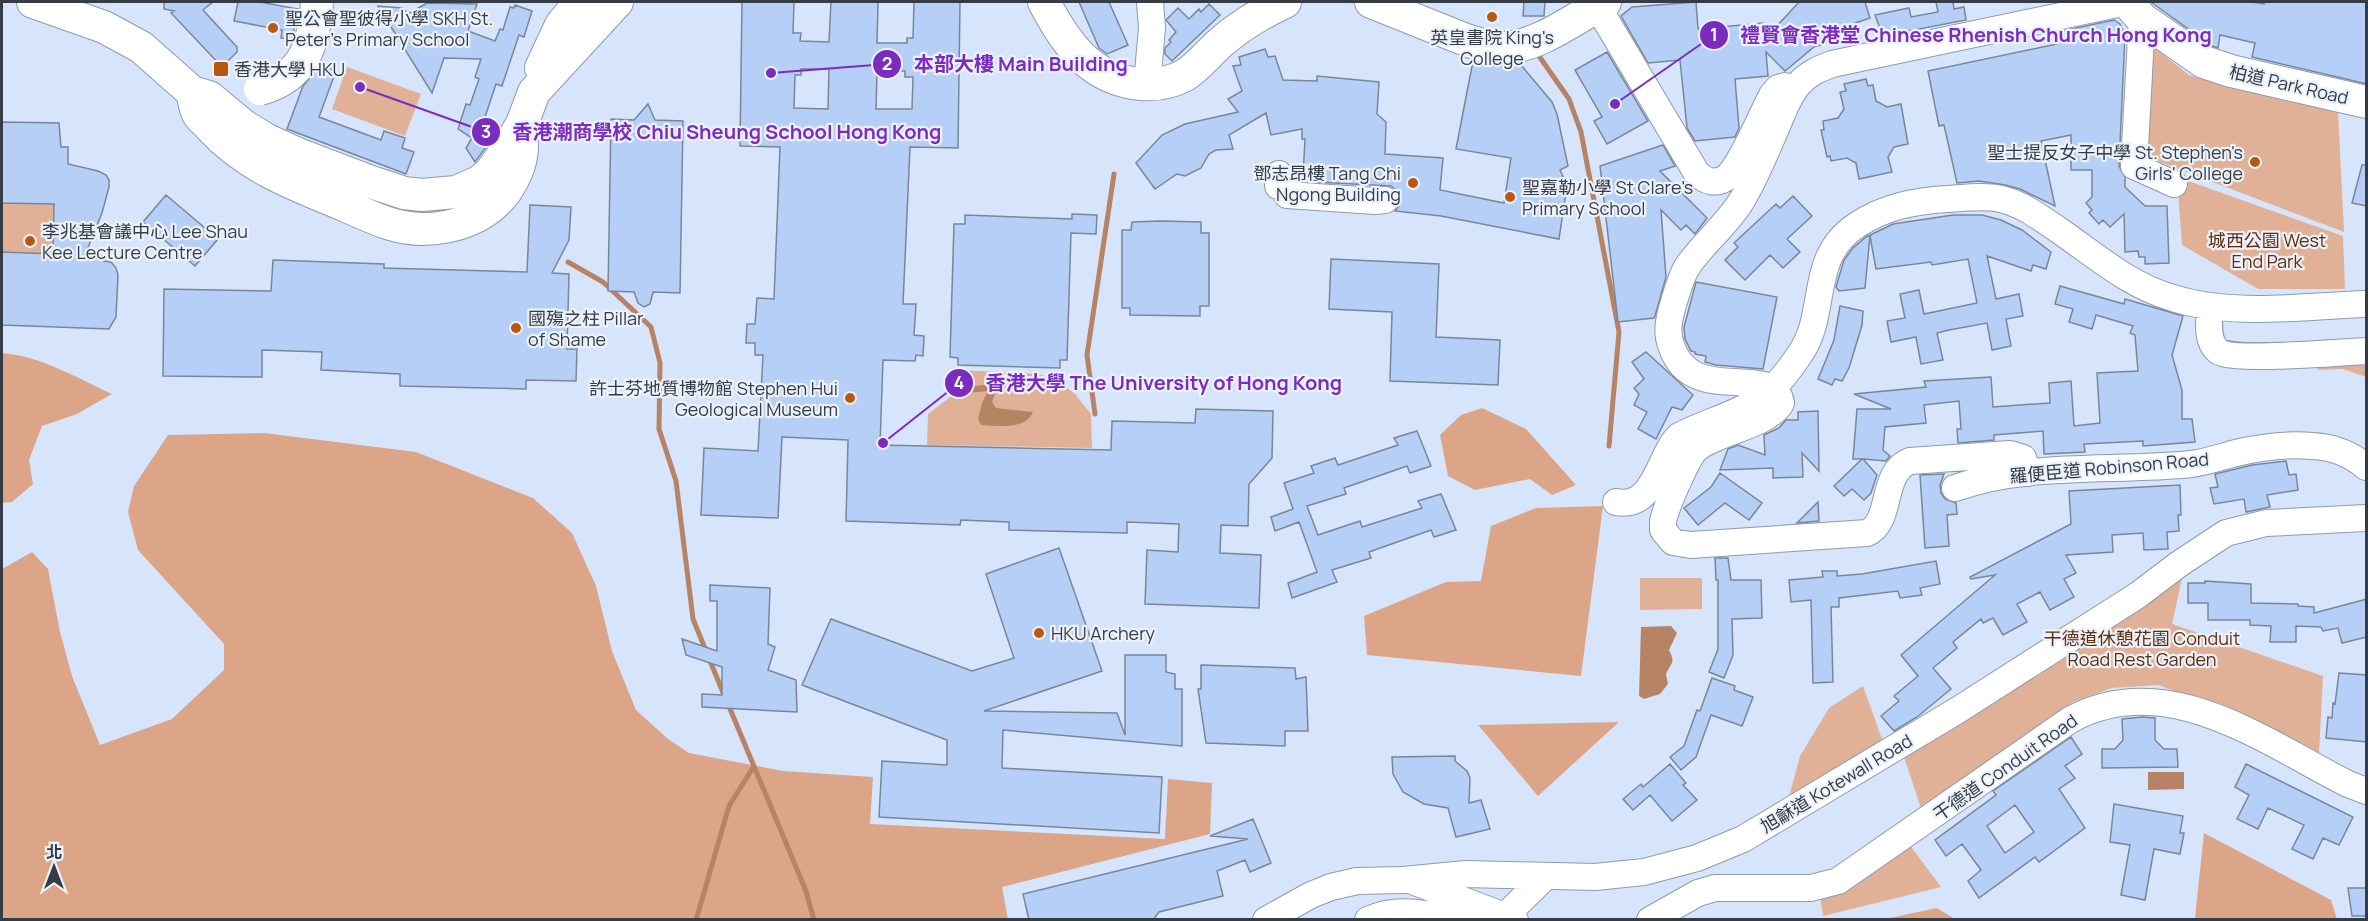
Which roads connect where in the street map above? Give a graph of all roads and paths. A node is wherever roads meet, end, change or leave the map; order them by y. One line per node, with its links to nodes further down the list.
1 (33, 2): 15 (main road)
2 (317, 2): 15 (main road, bridge)
3 (617, 2): 14 (main road)
4 (1044, 2): 12 (main road)
5 (1150, 2): 12 (street)
6 (1285, 2): 12 (main road)
7 (1371, 2): 8 (main road)
8 (1602, 2): 13 (street)
9 (2090, 5): 10 (street); 13 (street)
10 (2132, 8): 16 (main road, 柏道 Park Road); 18 (street)
11 (570, 13): 14 (main road)
12 (1147, 84)
13 (1794, 90): 23 (street)
14 (534, 92): 15 (main road)
15 (200, 101)
16 (2367, 102)
17 (1279, 174): 19 (street)
18 (2174, 184)
19 (1385, 200)
20 (2367, 304): 21 (street)
21 (2210, 307): 22 (street); 23 (street)
22 (2367, 351)
23 (1772, 389): 25 (street); 27 (street)
24 (2367, 467): 25 (street, 羅便臣道 Robinson Road)
25 (2028, 473): 26 (street, 羅便臣道 Robinson Road)
26 (1955, 488)
27 (1616, 502)
28 (2365, 517): 31 (street, 旭龢道 Kotewall Road)
29 (2367, 791): 37 (street, 干德道 Conduit Road)
30 (1494, 874): 31 (street, 旭龢道 Kotewall Road); 32 (street, 旭龢道 Kotewall Road); 33 (street)
31 (1546, 876): 34 (street)
32 (1403, 880): 33 (street); 35 (street, 旭龢道 Kotewall Road)
33 (1460, 909): 34 (street); 36 (street)
34 (1504, 918)
35 (1266, 920)
36 (1368, 920)
37 (1650, 920)

